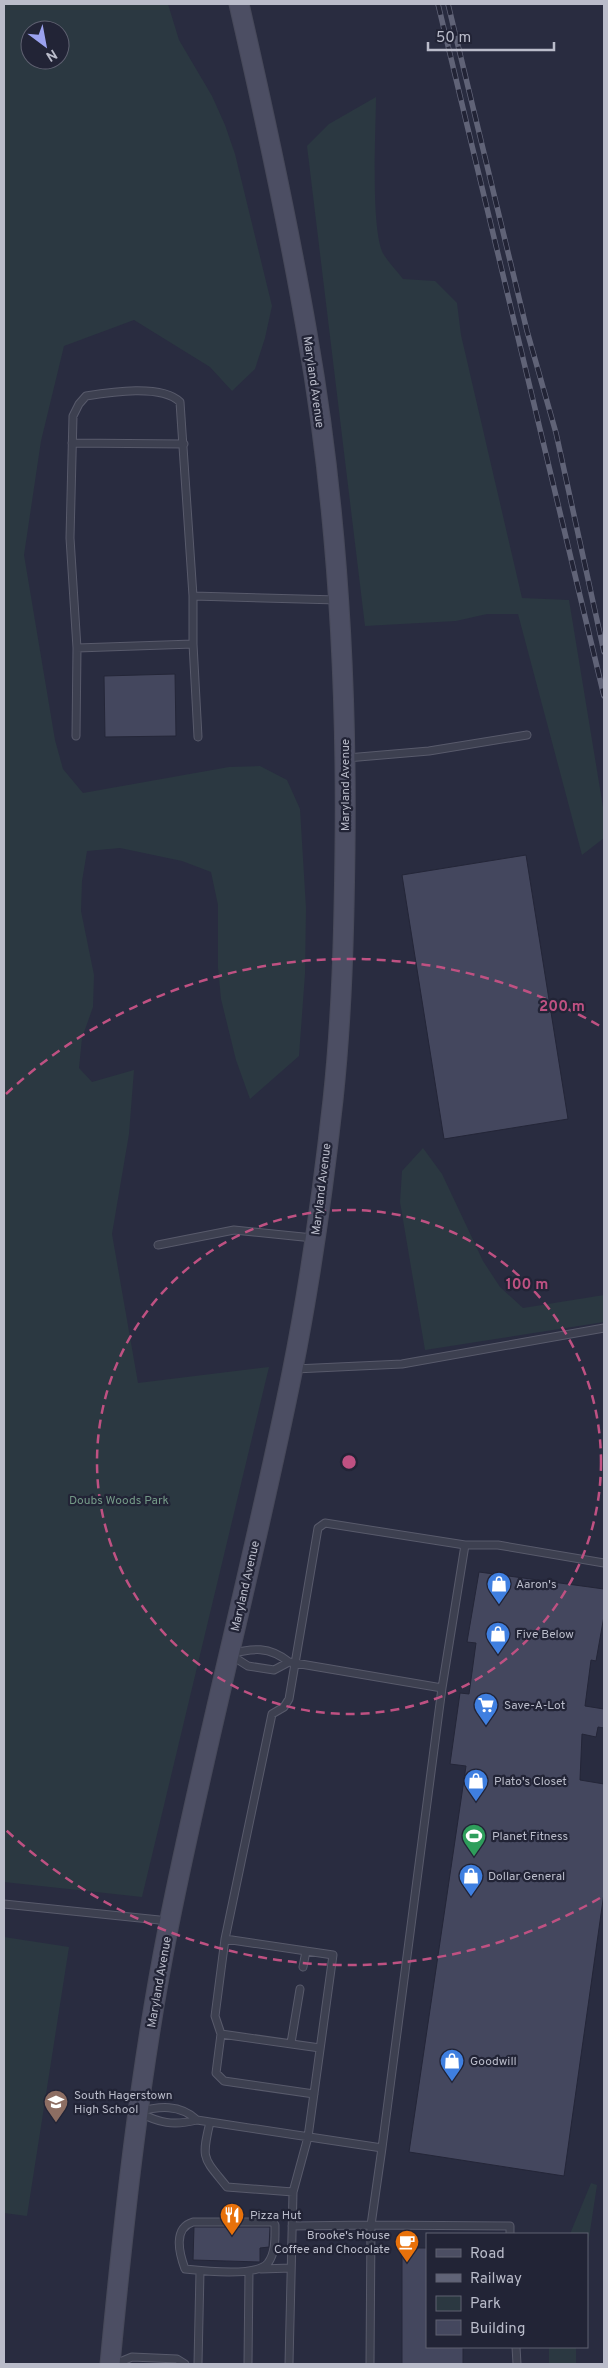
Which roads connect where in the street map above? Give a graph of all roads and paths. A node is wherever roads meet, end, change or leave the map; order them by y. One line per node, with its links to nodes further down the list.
1 (240, 4): 5 (main road, Maryland Avenue)
2 (72, 443): 3 (lane); 3 (lane); 7 (lane)
3 (184, 444): 4 (lane)
4 (193, 596): 5 (lane); 6 (lane)
5 (339, 600): 11 (main road, Maryland Avenue)
6 (193, 644): 7 (lane); 10 (lane)
7 (77, 648): 9 (lane)
8 (527, 735): 11 (lane)
9 (76, 736)
10 (198, 737)
11 (346, 758): 12 (main road, Maryland Avenue)
12 (315, 1238): 13 (lane); 15 (main road, Maryland Avenue)
13 (158, 1245)
14 (604, 1328): 15 (lane)
15 (292, 1369): 18 (main road, Maryland Avenue)
16 (465, 1545): 17 (lane); 19 (lane); 20 (lane)
17 (604, 1563)
18 (230, 1654): 19 (lane); 19 (lane); 22 (main road, Maryland Avenue)
19 (292, 1663): 20 (lane); 23 (lane)
20 (442, 1688): 35 (lane)
21 (4, 1904): 22 (lane)
22 (170, 1922): 31 (main road, Maryland Avenue)
23 (225, 1939): 24 (lane); 27 (lane)
24 (306, 1951): 25 (lane); 29 (lane)
25 (303, 1967)
26 (300, 1989): 28 (lane)
27 (221, 2034): 28 (lane); 30 (lane)
28 (291, 2044): 29 (lane)
29 (320, 2048): 30 (lane)
30 (314, 2094): 34 (lane)
31 (138, 2112): 32 (lane); 32 (lane); 45 (main road, Maryland Avenue)
32 (197, 2120): 33 (lane)
33 (210, 2122): 34 (lane); 36 (lane)
34 (308, 2137): 35 (lane); 36 (lane)
35 (382, 2148): 37 (lane)
36 (293, 2192): 38 (lane)
37 (371, 2225): 38 (lane); 39 (lane); 51 (lane)
38 (292, 2226): 40 (lane)
39 (510, 2233)
40 (291, 2268): 41 (lane); 50 (lane)
41 (261, 2269): 42 (lane); 43 (lane)
42 (200, 2271): 43 (lane); 48 (lane)
43 (249, 2271): 49 (lane)
44 (516, 2348): 52 (lane)
45 (110, 2364)
46 (115, 2364): 47 (lane)
47 (185, 2364)
48 (198, 2364)
49 (248, 2364)
50 (288, 2364)
51 (370, 2364)
52 (517, 2364)

